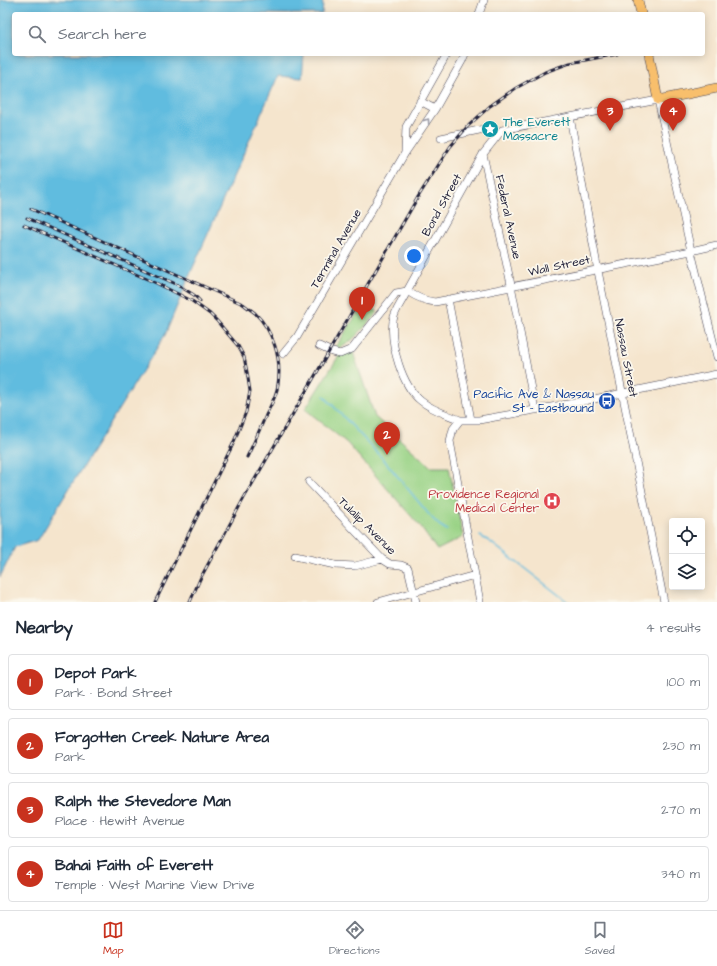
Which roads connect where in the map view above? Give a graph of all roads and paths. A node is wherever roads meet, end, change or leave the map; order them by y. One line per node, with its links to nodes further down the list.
1 (484, 0): 3 (street)
2 (638, 0): 4 (main road)
3 (480, 12)
4 (641, 12)
5 (446, 56): 10 (street, Terminal Avenue)
6 (464, 56): 11 (street, Terminal Avenue)
7 (649, 56): 9 (main road)
8 (717, 88): 9 (main road)
9 (658, 100): 12 (street); 18 (street)
10 (420, 102): 11 (street); 15 (street, Terminal Avenue)
11 (435, 109): 15 (street, Terminal Avenue, one-way to 11)
12 (570, 117): 16 (street); 19 (street, Nassau Street)
13 (484, 129): 14 (street)
14 (441, 138)
15 (405, 153): 24 (street, Terminal Avenue)
16 (483, 154): 20 (street, Federal Avenue); 21 (street, Bond Street)
17 (717, 245): 18 (street, Wall Street)
18 (691, 251): 19 (street, Wall Street); 25 (street)
19 (598, 269): 20 (street, Wall Street); 27 (street, Nassau Street)
20 (511, 287): 22 (street, Wall Street); 28 (street, Federal Avenue)
21 (407, 291): 22 (street, Wall Street); 23 (street); 29 (street, Bond Street)
22 (448, 300): 30 (street)
23 (319, 346)
24 (283, 354)
25 (717, 356)
26 (717, 374): 27 (street)
27 (622, 393): 28 (street); 39 (street, Nassau Street)
28 (535, 410): 30 (street)
29 (460, 420): 30 (street); 34 (street)
30 (471, 420)
31 (309, 482): 33 (street, Tulalip Avenue)
32 (295, 556): 33 (street)
33 (382, 559): 35 (street, Tulalip Avenue)
34 (475, 575): 35 (street); 38 (street)
35 (414, 592): 36 (street); 37 (street, Tulalip Avenue)
36 (378, 602)
37 (416, 602)
38 (480, 602)
39 (664, 602)

